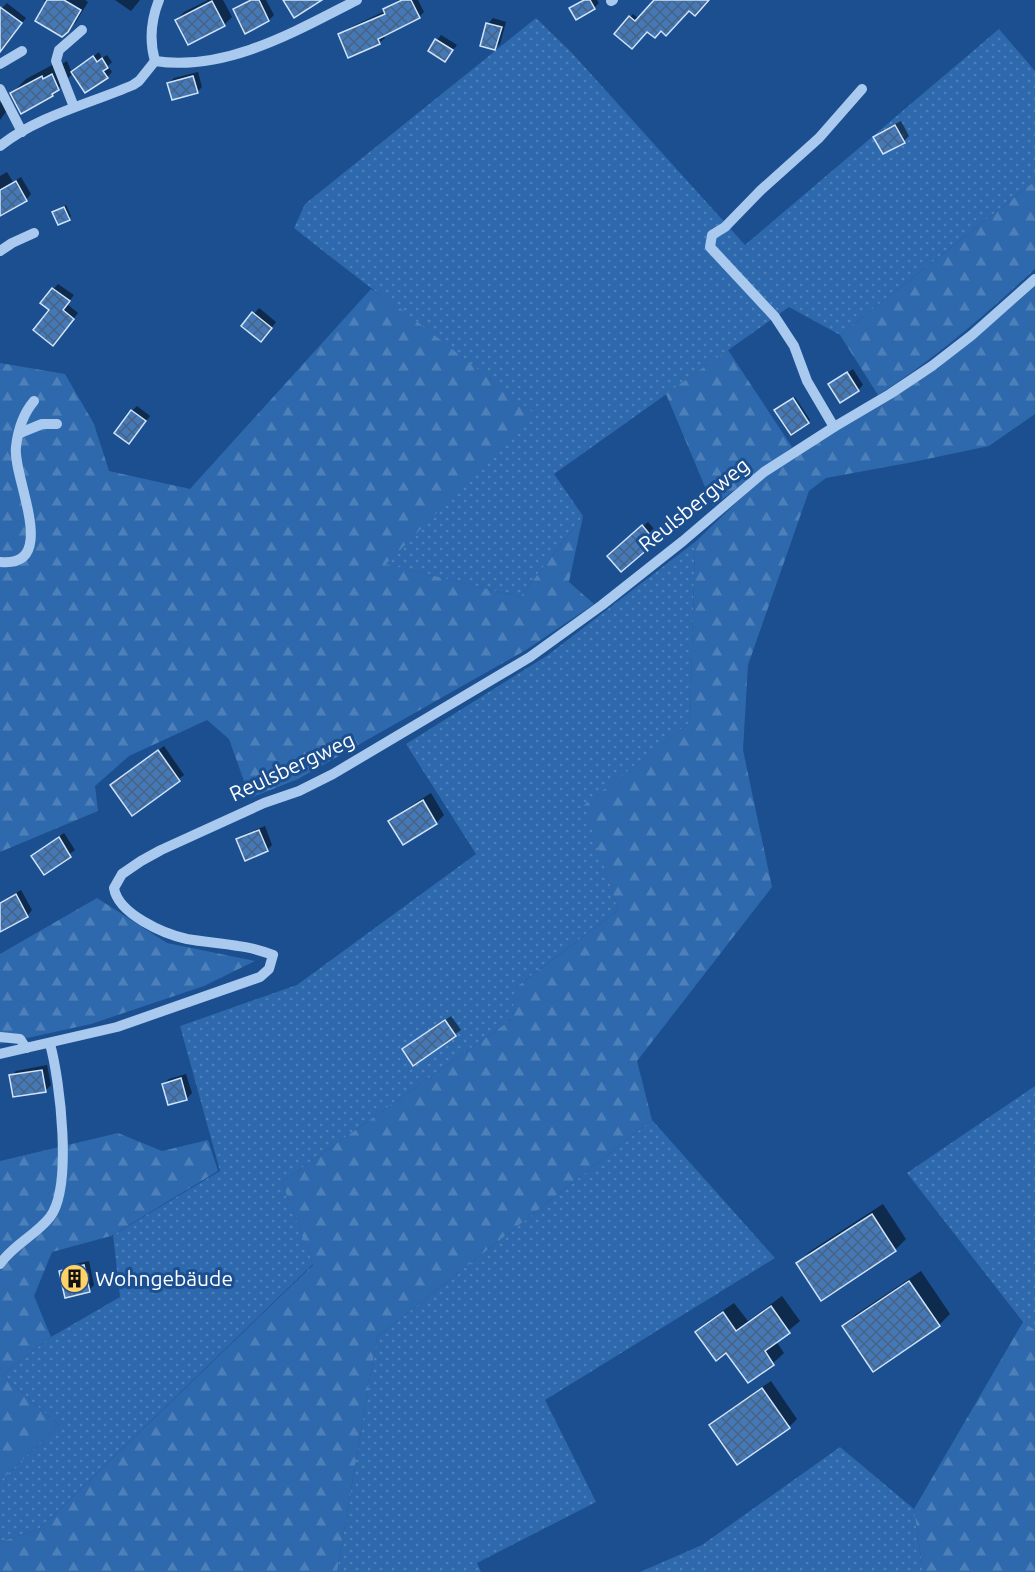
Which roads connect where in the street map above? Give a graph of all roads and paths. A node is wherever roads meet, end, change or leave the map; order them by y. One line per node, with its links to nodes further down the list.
1 (159, 0): 5 (street)
2 (357, 0): 5 (street)
3 (82, 30): 9 (street)
4 (22, 51): 6 (street)
5 (155, 61): 9 (street)
6 (0, 64)
7 (0, 89): 10 (street)
8 (862, 89): 17 (street)
9 (74, 107): 10 (street)
10 (22, 132): 11 (street)
11 (0, 146)
12 (34, 233): 13 (street)
13 (0, 251)
14 (1035, 279): 17 (street, Reulsbergweg)
15 (34, 401): 18 (street)
16 (57, 424): 18 (street)
17 (834, 427): 21 (street, Reulsbergweg)
18 (20, 433): 19 (street)
19 (0, 562)
20 (0, 1037): 22 (street)
21 (50, 1044): 22 (street, Reulsbergweg); 24 (street)
22 (26, 1048): 23 (street, Reulsbergweg)
23 (0, 1054)
24 (0, 1264)

